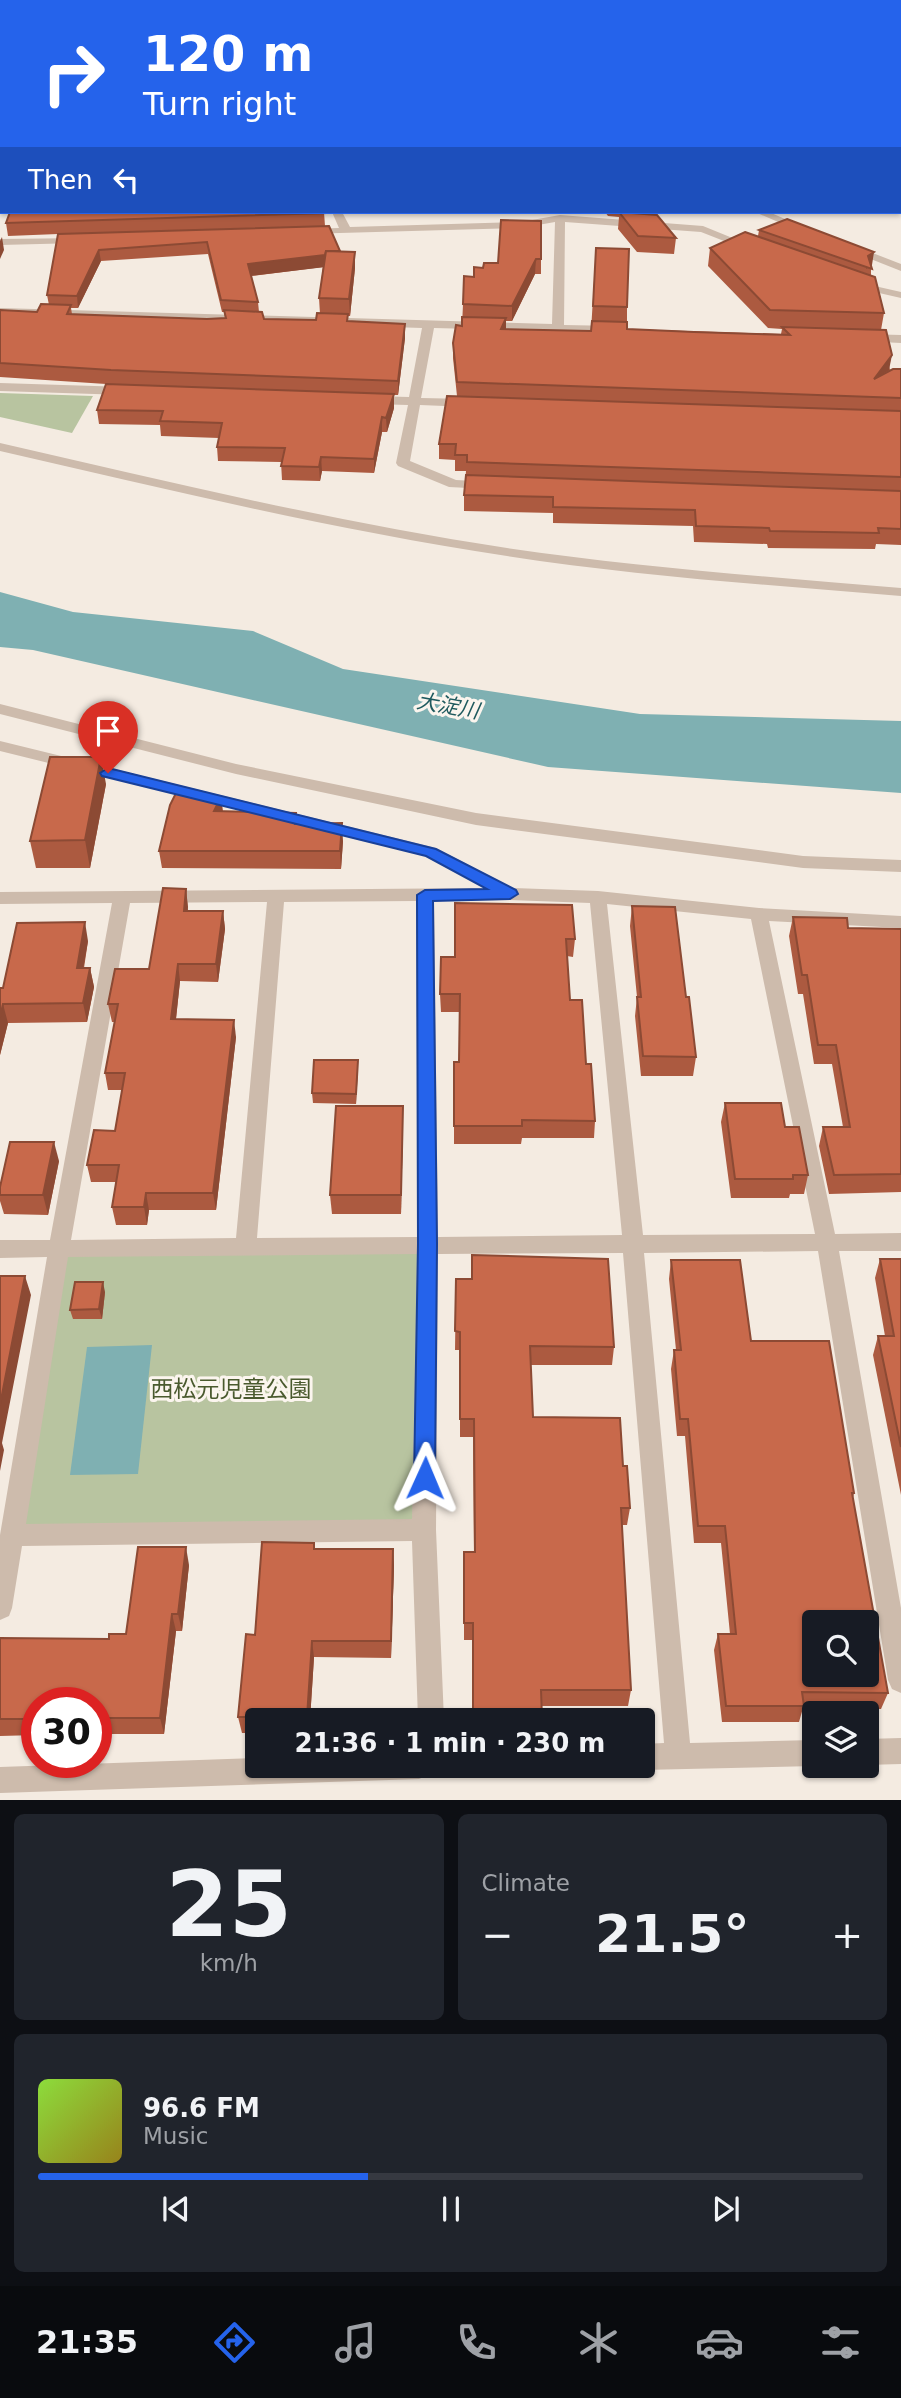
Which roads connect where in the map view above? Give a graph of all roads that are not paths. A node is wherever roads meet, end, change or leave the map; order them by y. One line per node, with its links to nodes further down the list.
1 (338, 214): 4 (street)
2 (765, 214): 6 (street)
3 (555, 215): 4 (street); 10 (street); 16 (street)
4 (346, 230): 5 (street)
5 (291, 232)
6 (814, 233)
7 (97, 239): 8 (street)
8 (0, 243)
9 (839, 243): 11 (street)
10 (768, 254)
11 (901, 268)
12 (846, 281): 13 (street)
13 (901, 295)
14 (0, 311): 15 (street)
15 (429, 324): 16 (street); 23 (street)
16 (558, 328): 17 (street)
17 (627, 330)
18 (846, 337): 19 (street)
19 (901, 339)
20 (0, 387): 21 (street)
21 (138, 391)
22 (358, 399): 23 (street)
23 (413, 401): 24 (street); 26 (street)
24 (483, 404)
25 (0, 447): 27 (street)
26 (495, 485)
27 (901, 592)
28 (0, 709): 30 (street)
29 (0, 746): 32 (street)
30 (901, 866)
31 (276, 894): 33 (street); 34 (street); 43 (street)
32 (510, 894): 33 (street); 36 (street)
33 (425, 895): 41 (street)
34 (122, 896): 35 (street); 44 (street)
35 (0, 898)
36 (598, 898): 37 (street); 40 (street)
37 (759, 914): 38 (street); 42 (street)
38 (901, 922)
39 (901, 1242): 42 (street)
40 (633, 1243): 41 (street); 42 (street); 54 (street)
41 (428, 1244): 43 (street); 46 (street)
42 (827, 1244): 49 (street)
43 (246, 1246): 44 (street)
44 (60, 1248): 45 (street); 47 (street)
45 (0, 1249)
46 (424, 1531): 47 (street); 50 (street)
47 (14, 1535): 48 (street)
48 (0, 1608)
49 (901, 1680)
50 (431, 1708)
51 (901, 1751): 52 (street)
52 (879, 1752)
53 (802, 1753): 54 (street)
54 (678, 1756): 55 (street)
55 (655, 1757)
56 (245, 1772): 57 (street)
57 (0, 1780)

